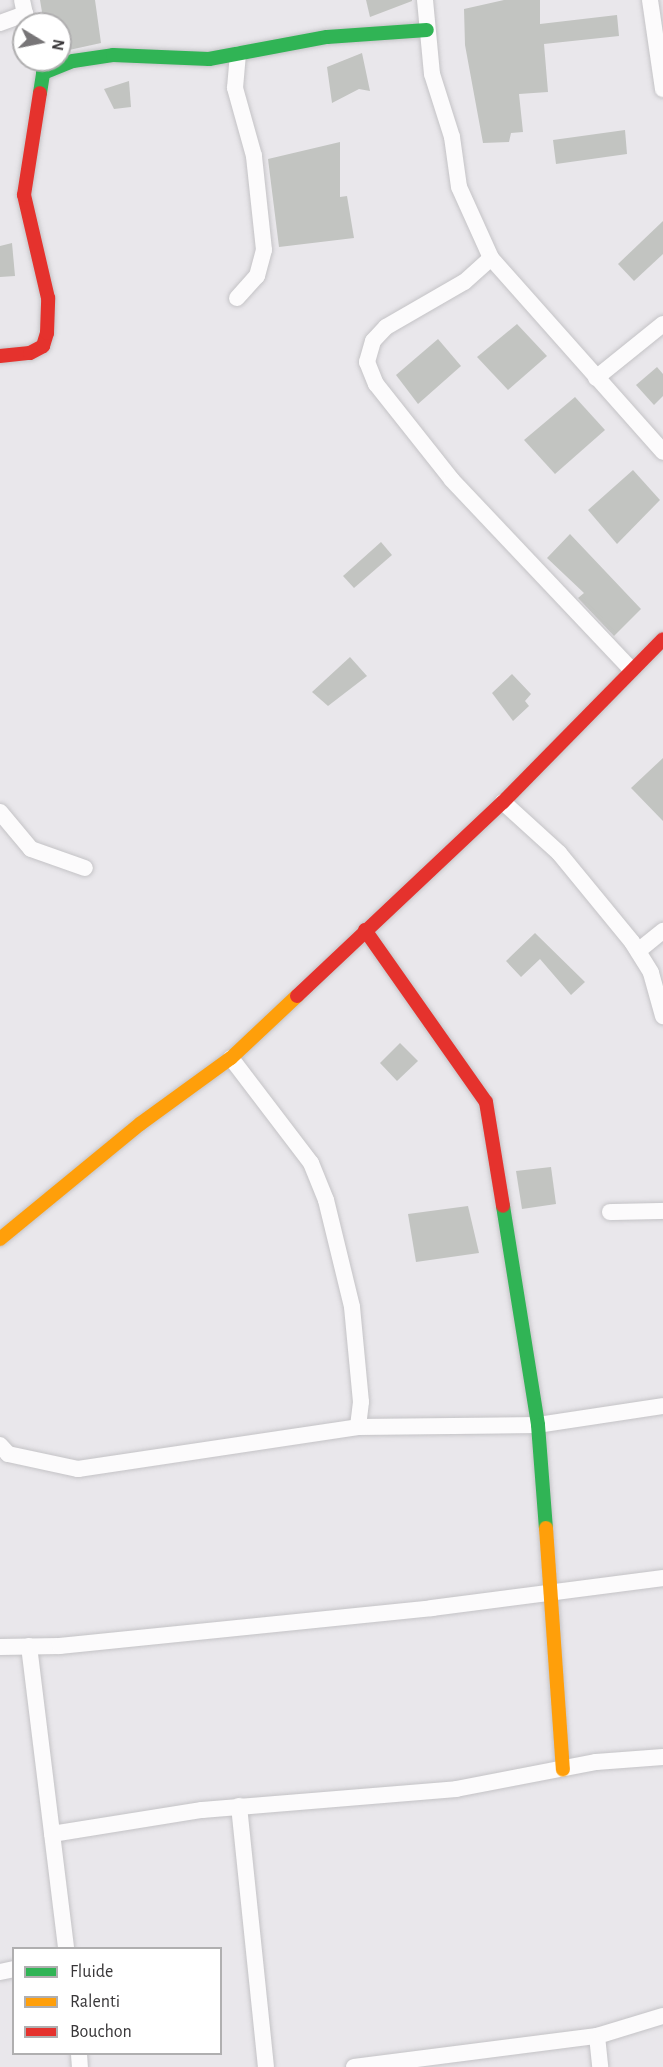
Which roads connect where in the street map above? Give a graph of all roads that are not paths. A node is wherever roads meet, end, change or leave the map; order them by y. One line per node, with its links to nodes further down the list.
1 (425, 0): 3 (street)
2 (650, 0): 7 (street)
3 (427, 30): 4 (street); 8 (street)
4 (238, 54): 5 (street); 9 (street)
5 (72, 61)
6 (40, 72): 11 (street)
7 (663, 89)
8 (491, 258): 12 (street); 15 (street)
9 (237, 298)
10 (663, 324): 12 (street)
11 (0, 356)
12 (596, 378): 13 (street)
13 (663, 452)
14 (663, 639): 15 (street)
15 (630, 668): 16 (street)
16 (503, 802): 19 (street); 21 (street)
17 (0, 812): 18 (street)
18 (85, 868)
19 (365, 930): 23 (street); 28 (street)
20 (663, 931): 21 (street)
21 (638, 951): 22 (street)
22 (663, 1016)
23 (231, 1058): 26 (street); 29 (street)
24 (663, 1211): 25 (street)
25 (610, 1212)
26 (0, 1239)
27 (663, 1406): 28 (street)
28 (538, 1425): 29 (street); 32 (street)
29 (358, 1427): 30 (street)
30 (0, 1445)
31 (663, 1578): 32 (street)
32 (549, 1593): 33 (street); 36 (street)
33 (29, 1646): 34 (street); 38 (street)
34 (0, 1647)
35 (663, 1756): 36 (street)
36 (563, 1768): 37 (street)
37 (239, 1806): 38 (street); 42 (street)
38 (52, 1834): 39 (street)
39 (66, 1947)
40 (663, 2016): 41 (street)
41 (597, 2036): 43 (street); 44 (street)
42 (266, 2067)
43 (354, 2067)
44 (600, 2067)

